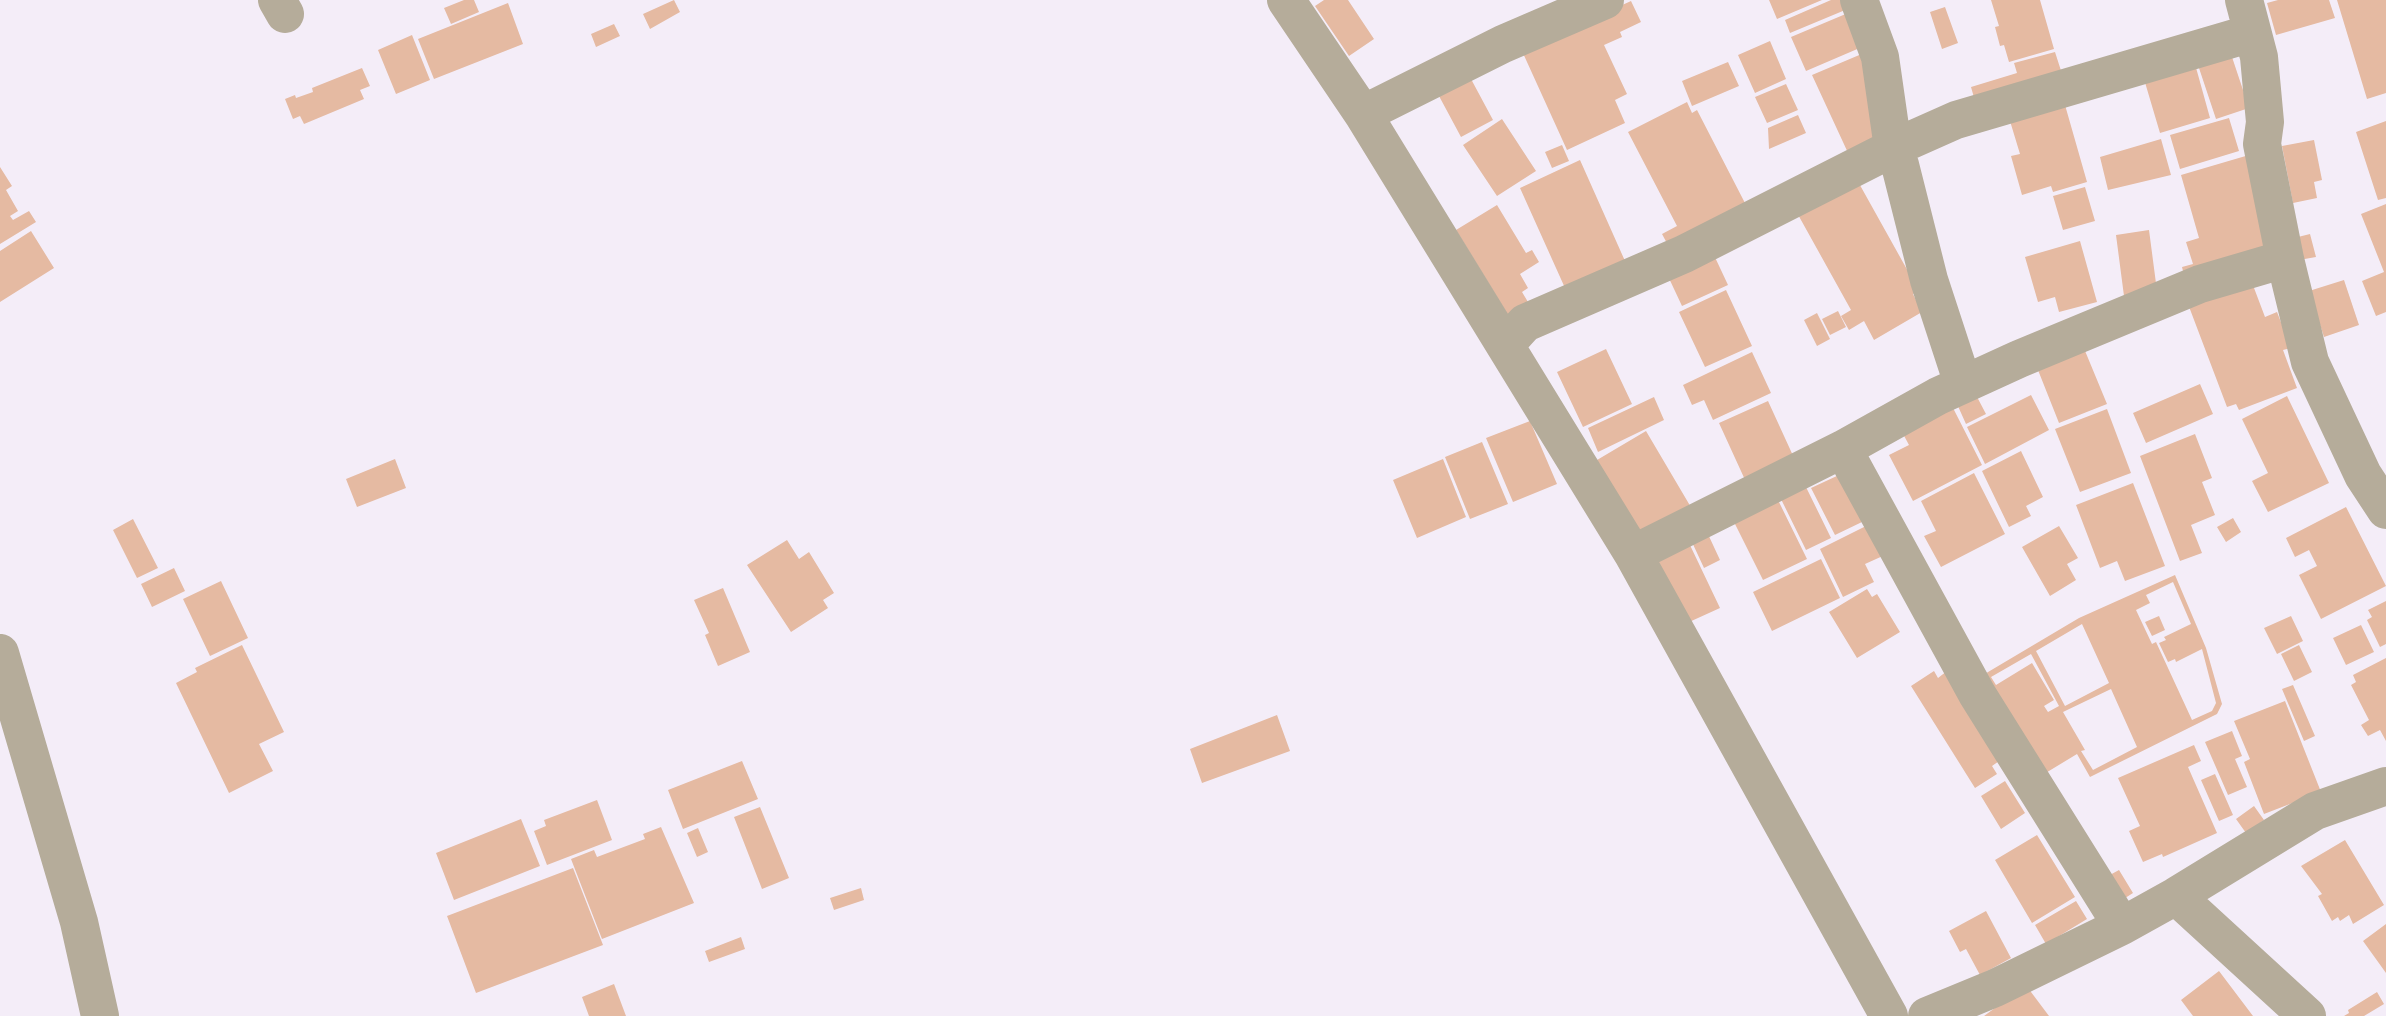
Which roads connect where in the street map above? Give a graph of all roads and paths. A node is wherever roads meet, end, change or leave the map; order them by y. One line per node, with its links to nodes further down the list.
1 (1286, 0): 5 (street)
2 (1605, 0): 5 (street)
3 (1859, 0): 6 (street)
4 (2248, 16): 6 (street); 7 (street)
5 (1363, 114): 8 (street)
6 (1893, 148): 8 (street); 9 (street)
7 (2285, 259): 9 (street); 11 (street)
8 (1505, 345): 12 (street)
9 (1963, 384): 10 (street)
10 (1843, 449): 12 (street); 16 (street)
11 (2386, 510)
12 (1633, 554): 18 (street)
13 (0, 653): 17 (street)
14 (2386, 786): 15 (street)
15 (2176, 896): 16 (street); 20 (street)
16 (2122, 926): 19 (street)
17 (100, 1016)
18 (1889, 1016)
19 (1929, 1016)
20 (2307, 1016)

